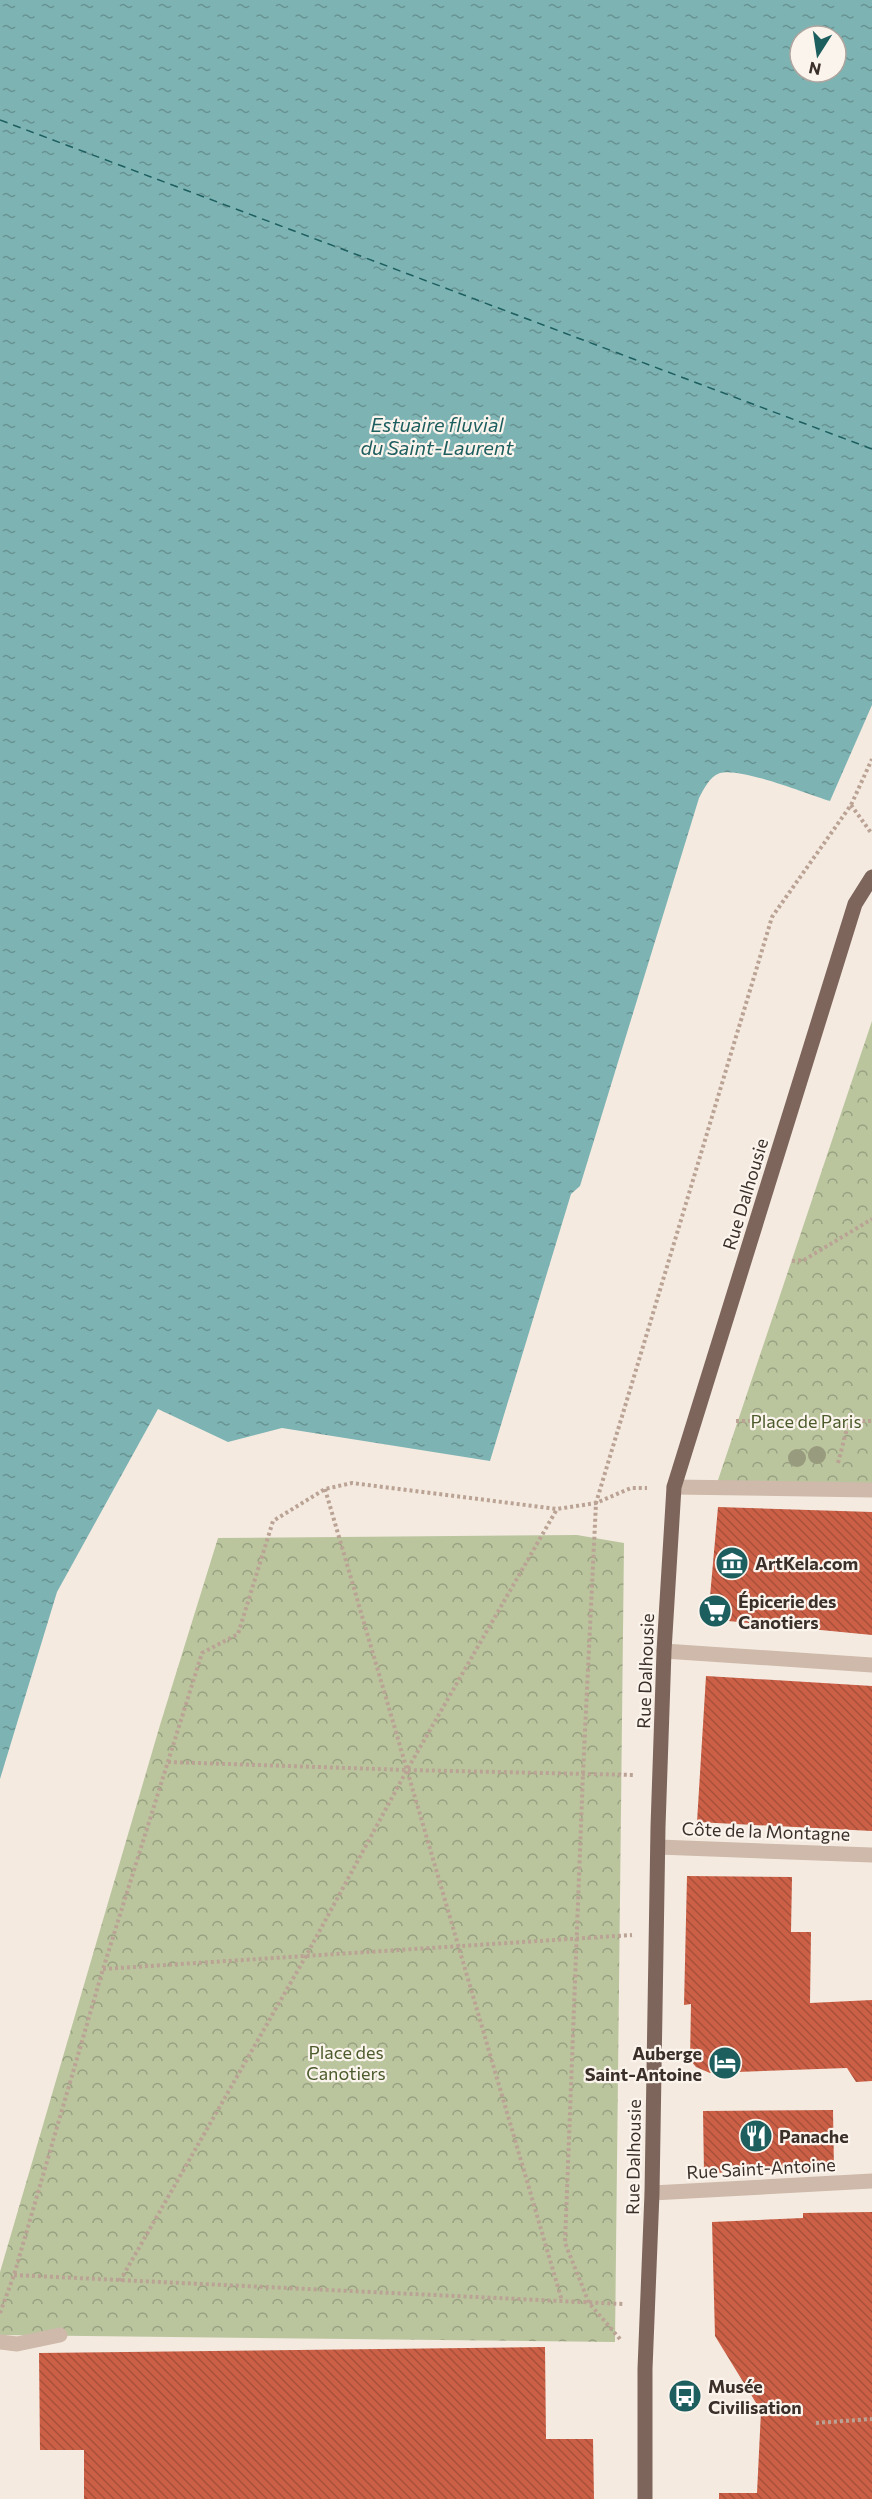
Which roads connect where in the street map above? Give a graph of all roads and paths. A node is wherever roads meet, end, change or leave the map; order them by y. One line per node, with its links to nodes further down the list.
1 (851, 805): 2 (path)
2 (872, 834)
3 (872, 877): 9 (main road, Rue Dalhousie)
4 (872, 1219): 5 (path)
5 (792, 1261)
6 (736, 1421): 7 (path)
7 (849, 1421): 8 (path); 11 (path)
8 (872, 1421)
9 (674, 1487): 11 (street); 13 (path); 14 (main road, Rue Dalhousie)
10 (325, 1489): 13 (path); 16 (path); 17 (path)
11 (828, 1489): 12 (street)
12 (872, 1490)
13 (557, 1509): 17 (path)
14 (664, 1651): 15 (street); 18 (main road, Rue Dalhousie)
15 (872, 1665)
16 (168, 1761): 17 (path); 24 (path)
17 (406, 1770): 18 (path); 22 (path); 23 (path)
18 (660, 1776): 19 (main road, Rue Dalhousie)
19 (658, 1846): 20 (street, Côte de la Montagne); 21 (main road, Rue Dalhousie)
20 (872, 1855)
21 (657, 1934): 22 (path); 26 (main road, Rue Dalhousie)
22 (458, 1946): 23 (path); 29 (path)
23 (306, 1956): 24 (path); 28 (path)
24 (103, 1969): 27 (path)
25 (872, 2181): 26 (street, Rue Saint-Antoine)
26 (652, 2193): 30 (main road, Rue Dalhousie)
27 (14, 2275): 28 (path); 31 (path)
28 (120, 2281): 29 (path)
29 (562, 2301): 30 (path)
30 (647, 2305): 36 (main road, Rue Dalhousie)
31 (0, 2313)
32 (60, 2335): 33 (street)
33 (0, 2342)
34 (872, 2419): 35 (path)
35 (816, 2423)
36 (645, 2499)

